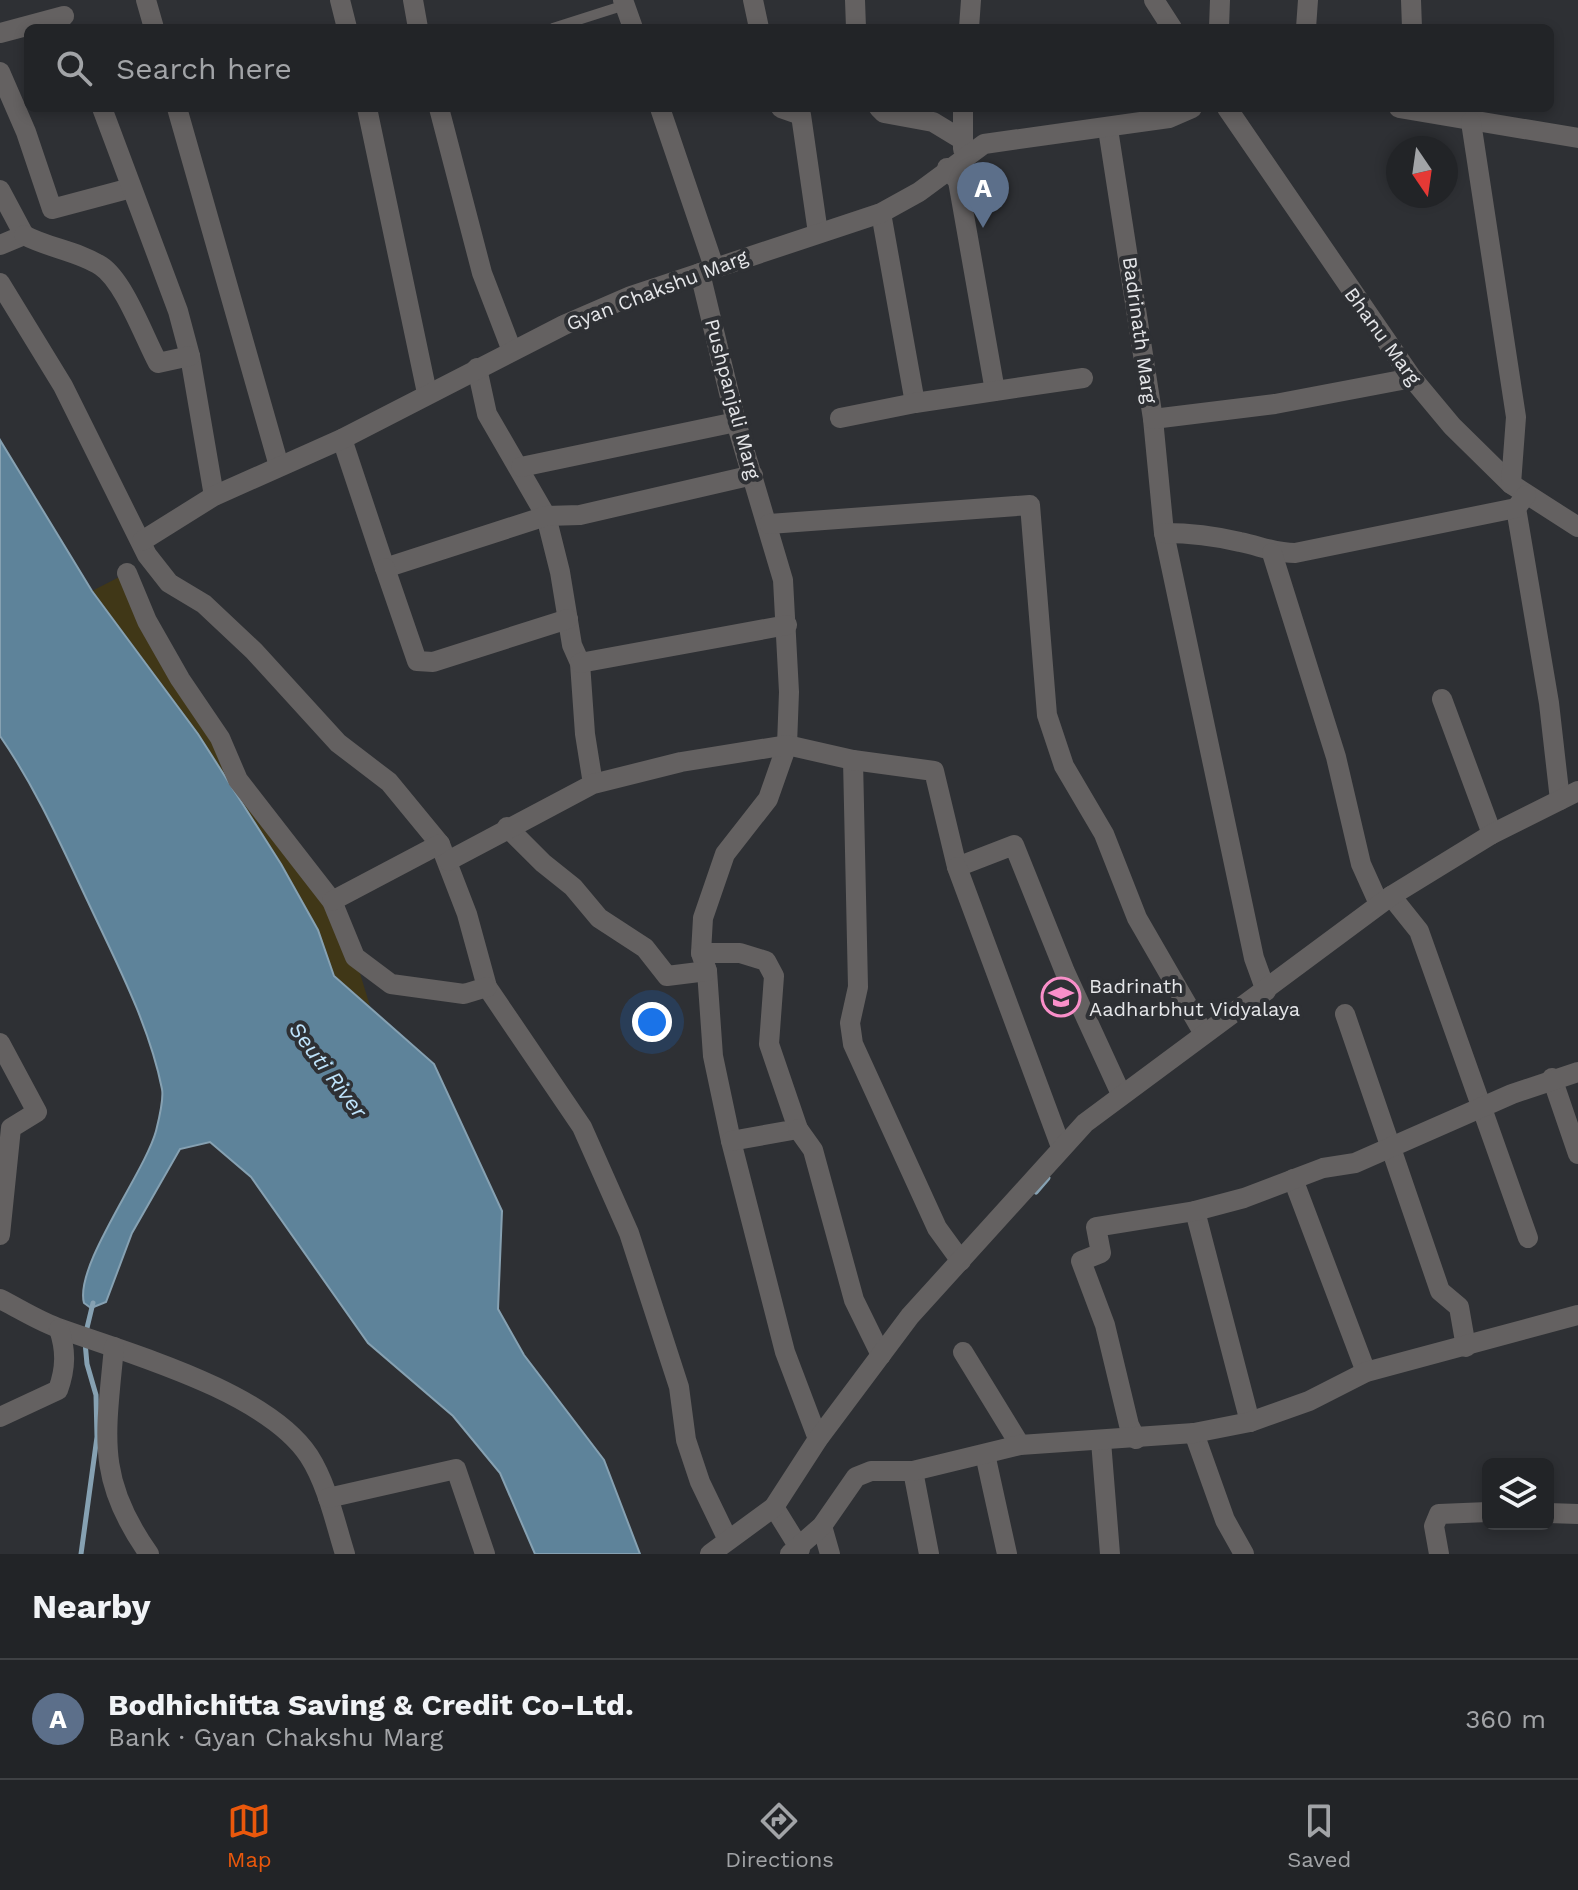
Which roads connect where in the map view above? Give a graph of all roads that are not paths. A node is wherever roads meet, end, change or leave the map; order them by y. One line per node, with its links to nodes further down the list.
1 (146, 0): 14 (street)
2 (340, 0): 15 (street)
3 (413, 0): 16 (street)
4 (753, 0): 19 (street)
5 (855, 0): 20 (street)
6 (971, 0): 21 (street)
7 (1154, 0): 22 (street)
8 (1220, 0): 23 (street)
9 (1308, 0): 24 (street)
10 (1411, 0): 25 (street)
11 (624, 3): 17 (lane); 18 (street)
12 (64, 15): 13 (street)
13 (32, 24)
14 (153, 24)
15 (346, 24)
16 (417, 24)
17 (564, 24)
18 (632, 24)
19 (758, 24)
20 (856, 24)
21 (969, 24)
22 (1169, 24)
23 (1219, 24)
24 (1306, 24)
25 (1412, 24)
26 (24, 26): 27 (street)
27 (0, 33)
28 (0, 72): 45 (street)
29 (103, 112): 45 (street)
30 (178, 112): 65 (street)
31 (368, 112): 59 (street)
32 (440, 112): 53 (street)
33 (661, 112): 51 (street, Pushpanjali Marg)
34 (804, 112): 48 (street)
35 (883, 112): 43 (street)
36 (963, 112): 43 (street)
37 (1183, 112): 41 (street, Gyan Chakshu Marg)
38 (1230, 112): 57 (street, Bhanu Marg)
39 (1422, 112): 40 (street)
40 (1471, 122): 42 (street); 69 (street)
41 (1108, 129): 43 (street, Gyan Chakshu Marg); 62 (street, Badrinath Marg)
42 (1578, 138)
43 (963, 148): 44 (street, Gyan Chakshu Marg)
44 (947, 168): 47 (street, Gyan Chakshu Marg); 58 (street)
45 (131, 188): 54 (street)
46 (0, 190): 49 (street)
47 (881, 213): 48 (street, Gyan Chakshu Marg); 60 (street)
48 (818, 233): 51 (street, Gyan Chakshu Marg)
49 (24, 235): 50 (street); 54 (street)
50 (0, 245)
51 (707, 270): 53 (street, Gyan Chakshu Marg); 63 (street, Pushpanjali Marg)
52 (0, 283): 74 (street)
53 (512, 351): 55 (street, Gyan Chakshu Marg)
54 (190, 356): 68 (street)
55 (477, 368): 59 (street, Gyan Chakshu Marg); 66 (street)
56 (1083, 378): 58 (street)
57 (1412, 378): 62 (street); 69 (street, Bhanu Marg)
58 (995, 391): 60 (street)
59 (427, 393): 64 (street, Gyan Chakshu Marg)
60 (915, 403): 61 (street)
61 (840, 418)
62 (1153, 419): 73 (street, Badrinath Marg)
63 (736, 422): 66 (street); 67 (street, Pushpanjali Marg)
64 (342, 439): 65 (street, Gyan Chakshu Marg); 76 (street)
65 (279, 466): 68 (street, Gyan Chakshu Marg)
66 (521, 467): 70 (street)
67 (753, 475): 70 (street); 71 (street, Pushpanjali Marg)
68 (214, 496): 74 (street, Gyan Chakshu Marg)
69 (1517, 496): 72 (street, Bhanu Marg); 75 (street); 85 (street)
70 (546, 516): 76 (street); 78 (street)
71 (769, 524): 79 (street, Pushpanjali Marg); 96 (street)
72 (1578, 527)
73 (1164, 533): 75 (street); 94 (street, Badrinath Marg)
74 (142, 541): 88 (street)
75 (1272, 553): 90 (street)
76 (385, 568): 78 (street)
77 (127, 573): 91 (street)
78 (568, 619): 80 (street)
79 (787, 625): 80 (street); 82 (street, Pushpanjali Marg)
80 (580, 663): 84 (street)
81 (1442, 699): 87 (street)
82 (787, 745): 83 (street); 84 (street); 92 (street, Pushpanjali Marg)
83 (853, 760): 89 (street); 111 (street)
84 (593, 784): 86 (street)
85 (1569, 796): 87 (street)
86 (507, 827): 88 (street); 92 (street)
87 (1492, 834): 90 (street)
88 (444, 853): 91 (street); 93 (street)
89 (957, 867): 100 (street); 104 (street)
90 (1385, 900): 94 (street); 101 (street)
91 (332, 901): 93 (street)
92 (704, 962): 102 (street); 103 (street, Pushpanjali Marg)
93 (487, 987): 135 (street)
94 (1266, 991): 96 (street)
95 (1345, 1014): 105 (street)
96 (1204, 1034): 100 (street)
97 (0, 1043): 109 (street)
98 (1578, 1072): 99 (street)
99 (1552, 1078): 101 (street); 106 (street)
100 (1121, 1094): 104 (street)
101 (1479, 1108): 105 (street); 110 (street)
102 (798, 1129): 103 (street); 118 (street)
103 (731, 1141): 123 (street, Pushpanjali Marg)
104 (1061, 1147): 111 (street)
105 (1391, 1148): 107 (street); 116 (street)
106 (1578, 1154)
107 (1293, 1179): 108 (street); 119 (street)
108 (1195, 1211): 121 (street); 124 (street)
109 (0, 1235)
110 (1528, 1238)
111 (961, 1261): 118 (street)
112 (0, 1299): 114 (street)
113 (1578, 1315): 116 (street)
114 (76, 1334): 115 (street); 120 (street)
115 (114, 1347): 129 (street); 137 (street)
116 (1466, 1347): 119 (street)
117 (963, 1352): 126 (street)
118 (881, 1355): 123 (street)
119 (1366, 1372): 121 (street)
120 (0, 1417)
121 (1250, 1422): 122 (street)
122 (1194, 1433): 124 (street); 145 (street)
123 (818, 1439): 130 (street)
124 (1136, 1439): 125 (street)
125 (1101, 1441): 126 (street); 144 (street)
126 (1020, 1445): 127 (street)
127 (985, 1454): 128 (street); 143 (street)
128 (913, 1471): 134 (street); 142 (street)
129 (328, 1498): 138 (street); 139 (street)
130 (774, 1507): 135 (street); 136 (street)
131 (1482, 1512): 146 (street)
132 (1554, 1513): 133 (street)
133 (1578, 1514)
134 (822, 1526): 136 (street); 141 (street)
135 (728, 1540): 140 (street)
136 (795, 1551)
137 (149, 1554)
138 (345, 1554)
139 (485, 1554)
140 (710, 1554)
141 (830, 1554)
142 (929, 1554)
143 (1007, 1554)
144 (1110, 1554)
145 (1244, 1554)
146 (1439, 1554)

